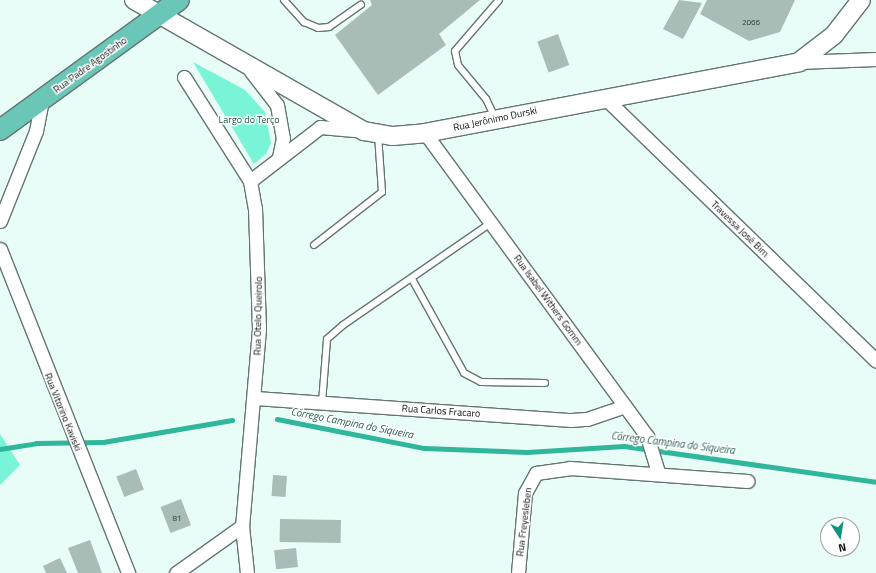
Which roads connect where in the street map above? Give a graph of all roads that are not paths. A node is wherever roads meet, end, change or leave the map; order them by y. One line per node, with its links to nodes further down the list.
1 (134, 0): 7 (street)
2 (179, 0): 7 (main road, Rua Padre Agostinho)
3 (284, 0): 6 (lane)
4 (499, 0): 14 (lane)
5 (861, 0): 10 (street, Rua Jerônimo Durski)
6 (361, 5)
7 (158, 16): 9 (street); 13 (main road, Rua Padre Agostinho)
8 (876, 59): 10 (street)
9 (242, 62): 16 (street); 18 (street)
10 (799, 62): 12 (street, Rua Jerônimo Durski)
11 (184, 77): 19 (street, Rua Otelo Queirolo)
12 (604, 97): 14 (street, Rua Jerônimo Durski); 25 (street, Travessa José Bim)
13 (42, 99): 15 (main road, Rua Padre Agostinho); 20 (street)
14 (495, 119): 17 (street, Rua Jerônimo Durski)
15 (0, 130)
16 (371, 133): 17 (street, Rua Jerônimo Durski); 18 (street); 22 (lane)
17 (426, 134): 21 (street, Rua Isabel Withers Gomm)
18 (279, 157): 19 (street)
19 (250, 181): 27 (street, Rua Otelo Queirolo)
20 (0, 221)
21 (491, 223): 24 (lane); 29 (street, Rua Isabel Withers Gomm)
22 (314, 245)
23 (0, 250): 33 (street, Rua Vitorino Kaviski)
24 (412, 279): 26 (lane); 28 (lane)
25 (876, 361)
26 (545, 383)
27 (255, 398): 28 (street, Rua Carlos Fracaro); 32 (street, Rua Otelo Queirolo)
28 (322, 402): 29 (street, Rua Carlos Fracaro)
29 (625, 406): 30 (street, Rua Isabel Withers Gomm)
30 (658, 473): 31 (street); 36 (street, Rua Freyesleben)
31 (748, 482)
32 (242, 526): 34 (street); 35 (street, Rua Otelo Queirolo)
33 (128, 573)
34 (176, 573)
35 (247, 573)
36 (518, 573)

